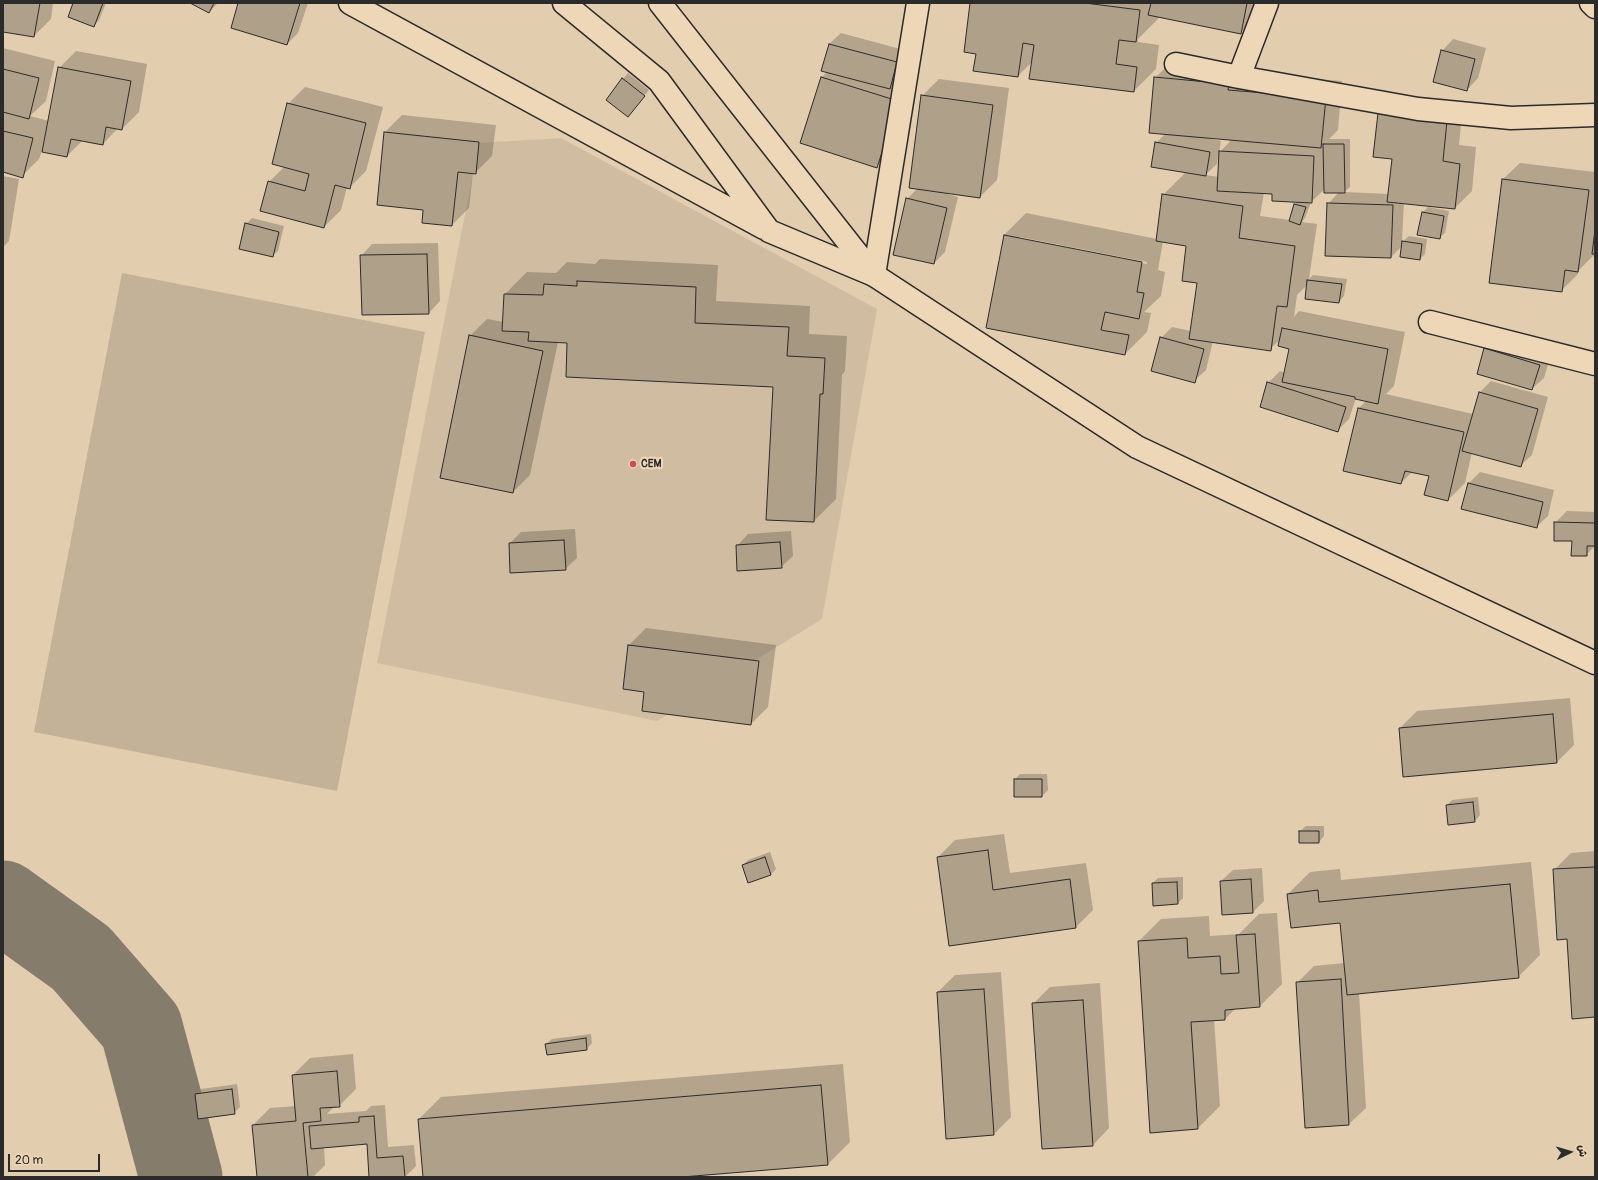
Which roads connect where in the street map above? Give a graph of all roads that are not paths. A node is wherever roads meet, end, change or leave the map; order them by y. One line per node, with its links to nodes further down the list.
1 (350, 3): 11 (street)
2 (564, 3): 11 (street)
3 (660, 3): 12 (street)
4 (918, 3): 12 (street)
5 (1267, 3): 9 (street)
6 (1591, 3): 7 (street)
7 (1595, 7)
8 (1176, 64): 9 (street)
9 (1239, 77): 10 (street)
10 (1595, 115)
11 (769, 231): 12 (street)
12 (874, 275): 15 (street)
13 (1430, 322): 14 (street)
14 (1595, 364)
15 (1595, 663)

